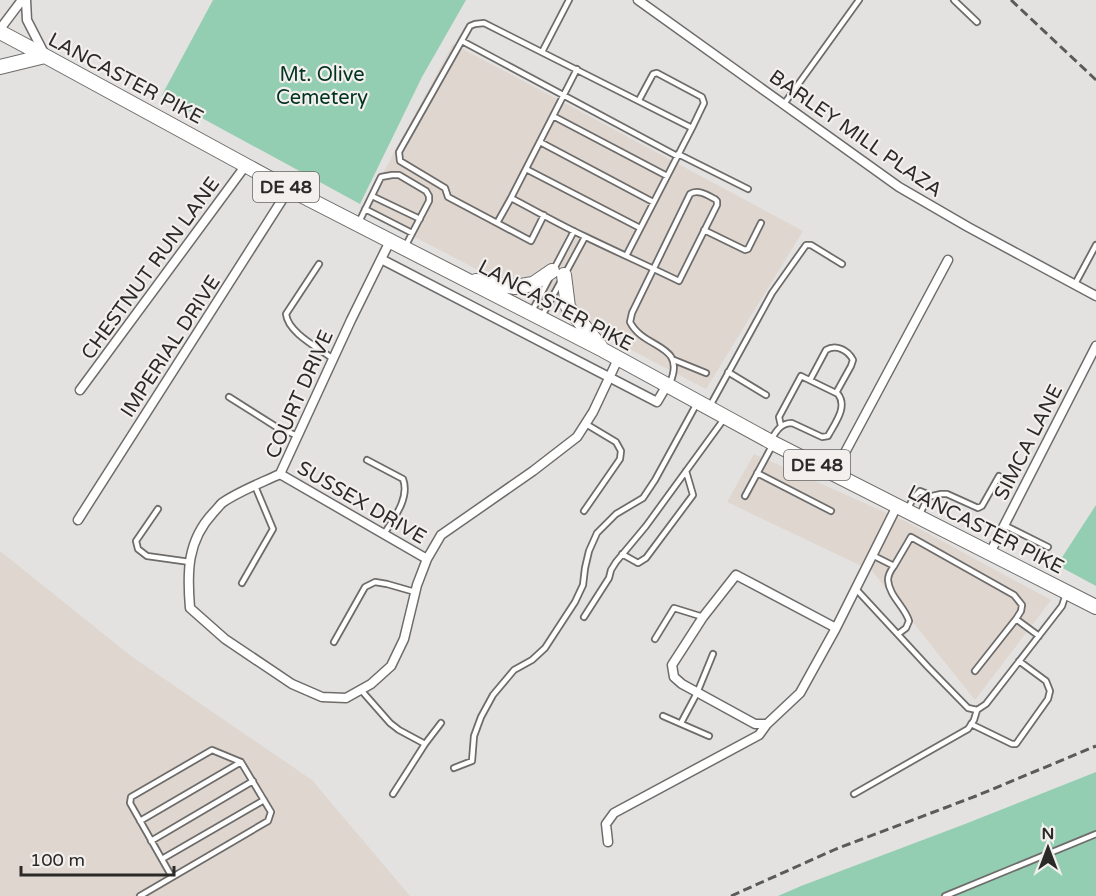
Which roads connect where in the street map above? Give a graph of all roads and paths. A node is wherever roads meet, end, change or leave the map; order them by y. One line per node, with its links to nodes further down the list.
1 (24, 0): 7 (street); 10 (street)
2 (569, 0): 9 (lane)
3 (638, 0): 15 (street, BARLEY MILL PLAZA)
4 (859, 0): 15 (lane)
5 (954, 0): 6 (lane)
6 (977, 22)
7 (0, 31): 10 (main road, LANCASTER PIKE / DE 48)
8 (462, 41): 9 (lane); 13 (lane); 31 (lane)
9 (542, 52): 12 (lane)
10 (45, 56): 11 (main road); 20 (main road, LANCASTER PIKE / DE 48)
11 (0, 67)
12 (577, 69): 13 (lane); 14 (lane)
13 (564, 96): 16 (lane); 19 (lane)
14 (639, 100): 17 (lane); 17 (lane)
15 (784, 104): 50 (street, BARLEY MILL PLAZA)
16 (553, 116): 18 (lane); 22 (lane)
17 (692, 128): 19 (lane)
18 (540, 142): 21 (lane); 27 (lane)
19 (678, 155): 22 (lane); 24 (lane)
20 (246, 165): 23 (main road, LANCASTER PIKE / DE 48); 63 (street, CHESTNUT RUN LANE)
21 (526, 169): 26 (lane); 34 (lane)
22 (667, 176): 27 (lane)
23 (289, 189): 33 (main road, LANCASTER PIKE / DE 48); 86 (street, IMPERIAL DRIVE)
24 (748, 189)
25 (372, 196): 28 (lane); 30 (lane); 30 (lane)
26 (511, 198): 29 (lane); 31 (lane)
27 (653, 202): 34 (lane)
28 (366, 209): 33 (lane); 37 (lane)
29 (544, 215): 31 (lane); 36 (lane)
30 (420, 219): 37 (lane)
31 (497, 222)
32 (761, 223): 35 (lane)
33 (358, 224): 39 (main road, LANCASTER PIKE / DE 48)
34 (640, 228): 42 (lane)
35 (704, 230): 47 (lane); 47 (lane)
36 (574, 231): 38 (lane); 48 (lane)
37 (412, 233): 41 (lane)
38 (585, 237): 42 (lane); 48 (lane)
39 (390, 241): 41 (main road, LANCASTER PIKE / DE 48); 43 (street, COURT DRIVE)
40 (1096, 245): 50 (lane)
41 (404, 248): 49 (main road, LANCASTER PIKE / DE 48)
42 (626, 256): 47 (lane)
43 (381, 259): 55 (street, COURT DRIVE); 60 (street)
44 (948, 260): 76 (street)
45 (319, 264): 55 (lane)
46 (842, 264): 58 (lane)
47 (654, 269): 57 (lane)
48 (558, 273): 49 (main road); 52 (lane); 52 (lane); 54 (main road)
49 (465, 279): 52 (main road, LANCASTER PIKE / DE 48)
50 (1075, 284): 51 (street, BARLEY MILL PLAZA)
51 (1096, 296)
52 (536, 316): 54 (main road, LANCASTER PIKE / DE 48)
53 (1096, 346): 87 (street, SIMCA LANE)
54 (603, 350): 56 (main road, LANCASTER PIKE / DE 48)
55 (333, 359): 71 (street, COURT DRIVE)
56 (618, 359): 60 (street, COURT DRIVE); 62 (main road, LANCASTER PIKE / DE 48)
57 (674, 360): 59 (lane); 62 (lane)
58 (728, 372): 65 (lane); 67 (lane)
59 (706, 373)
60 (609, 378): 62 (street); 69 (street, COURT DRIVE)
61 (810, 380): 64 (lane); 64 (lane); 70 (lane)
62 (668, 386): 67 (main road, LANCASTER PIKE / DE 48)
63 (80, 390)
64 (836, 393): 70 (lane)
65 (766, 395)
66 (229, 397): 71 (lane)
67 (703, 405): 68 (main road, LANCASTER PIKE / DE 48); 123 (lane)
68 (726, 417): 72 (main road, LANCASTER PIKE / DE 48); 74 (lane)
69 (586, 424): 83 (lane); 93 (street, COURT DRIVE)
70 (781, 426): 72 (lane)
71 (298, 436): 77 (street, COURT DRIVE)
72 (772, 442): 75 (lane); 76 (main road, LANCASTER PIKE / DE 48)
73 (367, 460): 88 (lane)
74 (686, 471): 91 (lane); 91 (lane)
75 (757, 473): 80 (lane); 84 (lane)
76 (834, 473): 85 (main road, LANCASTER PIKE / DE 48)
77 (280, 474): 79 (street, COURT DRIVE); 88 (street, SUSSEX DRIVE)
78 (999, 476): 81 (lane)
79 (255, 486): 94 (street, COURT DRIVE); 96 (lane)
80 (745, 496)
81 (928, 497): 85 (lane); 85 (lane)
82 (158, 508): 94 (lane)
83 (584, 511)
84 (831, 511)
85 (907, 511): 90 (main road, LANCASTER PIKE / DE 48); 92 (street)
86 (78, 520)
87 (1004, 525): 89 (lane); 90 (street, SIMCA LANE)
88 (384, 534): 93 (street, SUSSEX DRIVE)
89 (1048, 547)
90 (990, 553): 99 (main road, LANCASTER PIKE / DE 48)
91 (622, 554): 101 (lane)
92 (872, 555): 95 (lane); 97 (street)
93 (427, 559): 98 (street, COURT DRIVE)
94 (190, 562): 112 (street, COURT DRIVE)
95 (894, 566): 103 (lane); 105 (lane)
96 (242, 583)
97 (855, 588): 104 (street); 105 (lane)
98 (415, 592): 108 (lane); 112 (street, COURT DRIVE)
99 (1067, 592): 100 (main road, LANCASTER PIKE / DE 48); 106 (lane)
100 (1096, 607)
101 (584, 617)
102 (703, 617): 104 (street); 107 (lane); 113 (street)
103 (1016, 619): 106 (lane); 111 (lane)
104 (836, 628): 118 (street)
105 (898, 634): 114 (lane)
106 (1039, 636): 110 (lane)
107 (656, 639)
108 (334, 642)
109 (713, 654): 113 (lane)
110 (1019, 661): 114 (lane); 119 (lane)
111 (975, 671)
112 (360, 690): 121 (lane)
113 (697, 693): 117 (lane); 118 (street)
114 (977, 710): 119 (lane)
115 (663, 716): 117 (lane)
116 (441, 723): 121 (lane)
117 (681, 723): 120 (lane)
118 (767, 724): 131 (street)
119 (971, 724): 126 (lane)
120 (709, 736)
121 (425, 744): 125 (lane)
122 (241, 762): 124 (lane); 128 (lane); 128 (lane)
123 (454, 768)
124 (253, 781): 127 (lane); 130 (lane)
125 (393, 794)
126 (854, 794)
127 (264, 800): 132 (lane); 133 (lane)
128 (140, 821): 130 (lane)
129 (1096, 834): 135 (lane)
130 (151, 841): 132 (lane)
131 (608, 842)
132 (162, 859): 133 (lane)
133 (172, 877): 134 (lane)
134 (140, 896)
135 (945, 896)

